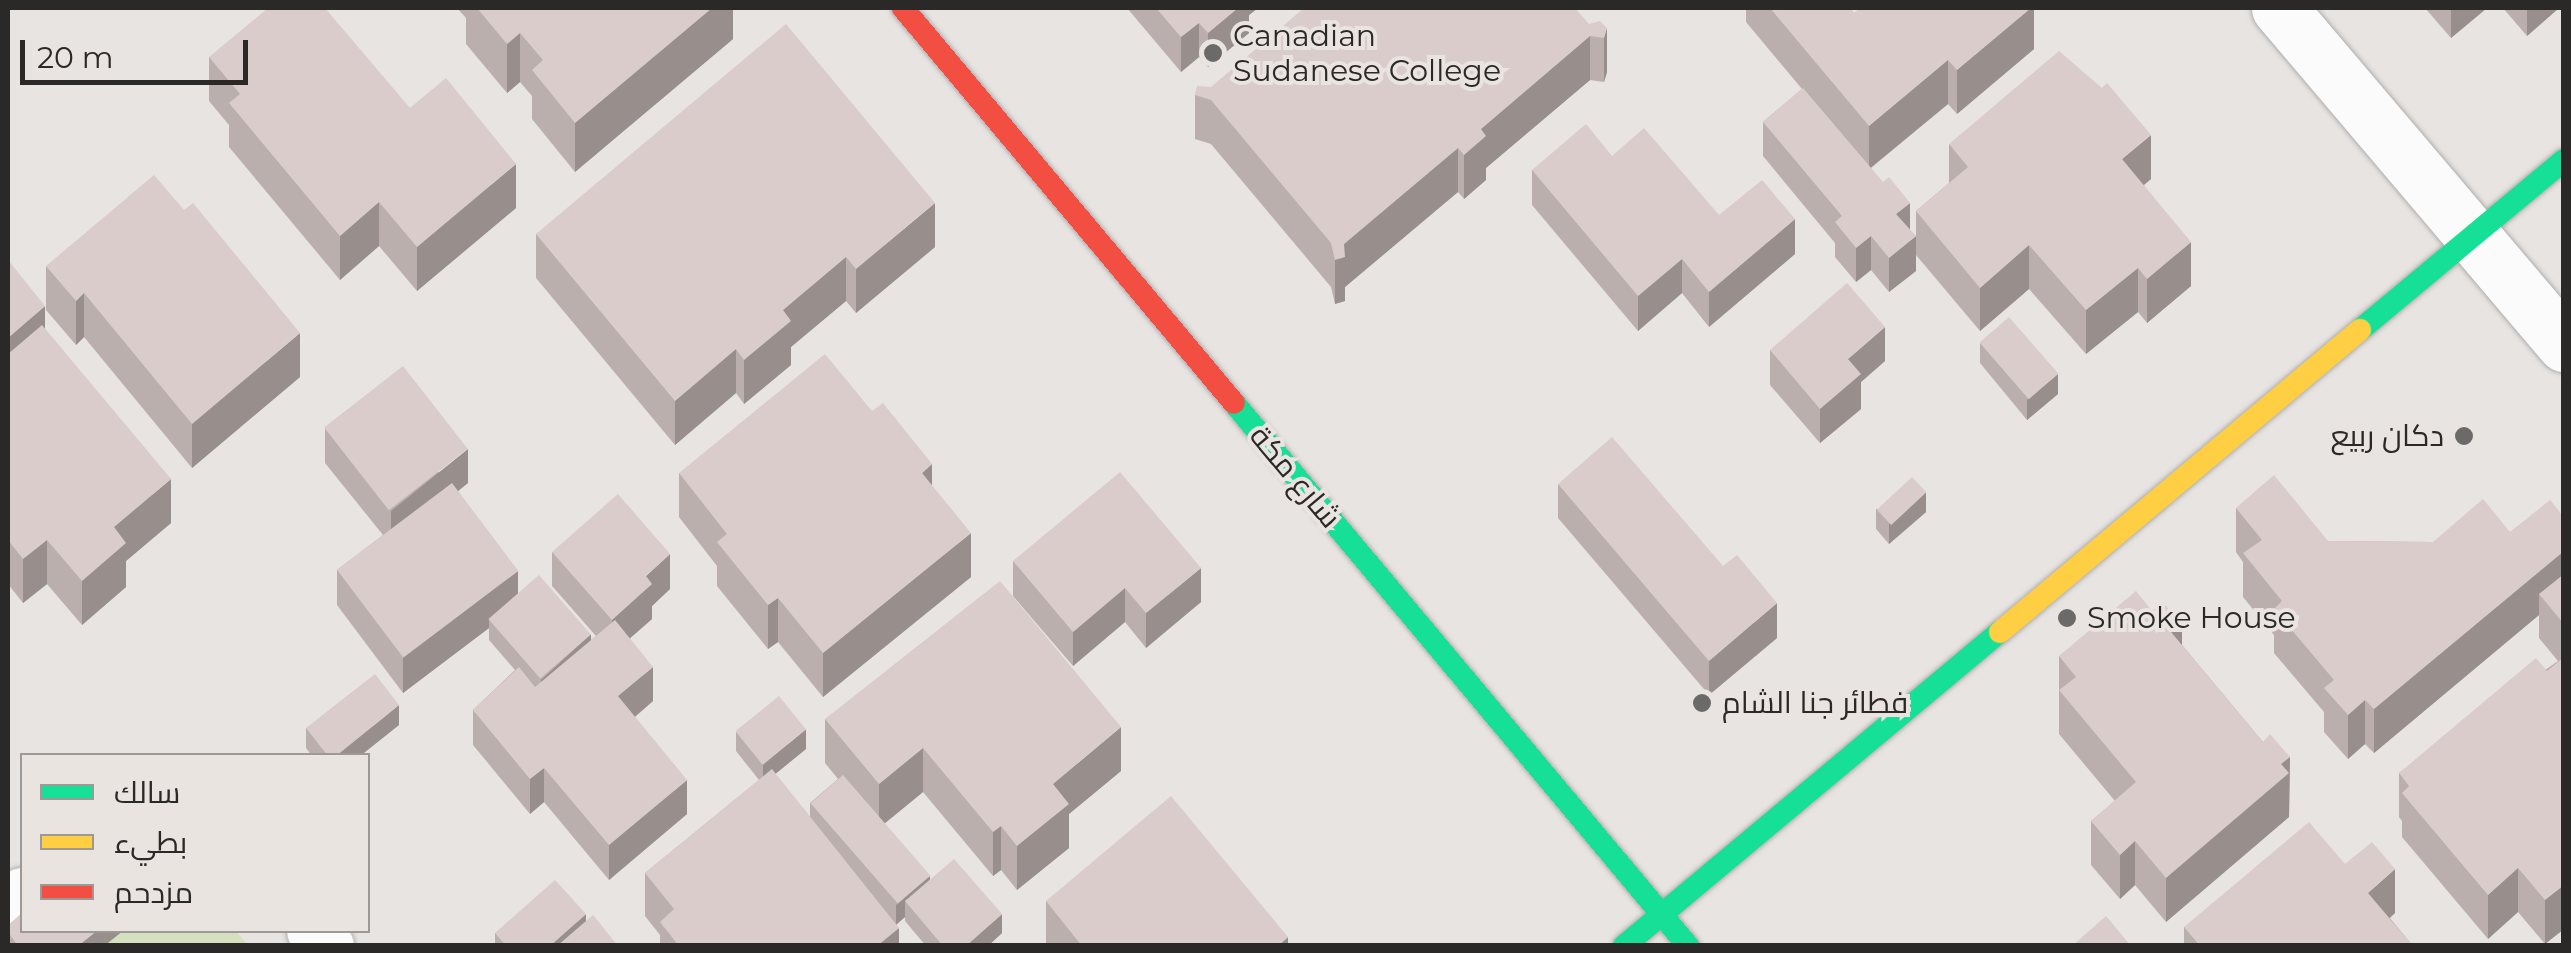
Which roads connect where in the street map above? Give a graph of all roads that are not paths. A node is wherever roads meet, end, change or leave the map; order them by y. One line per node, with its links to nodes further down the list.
1 (903, 8): 6 (street, شارع مكة)
2 (2279, 8): 4 (street)
3 (2564, 160): 4 (street)
4 (2474, 238): 5 (street); 6 (street)
5 (2564, 344)
6 (1661, 914): 7 (street); 8 (street, شارع مكة)
7 (1624, 946)
8 (1688, 946)

